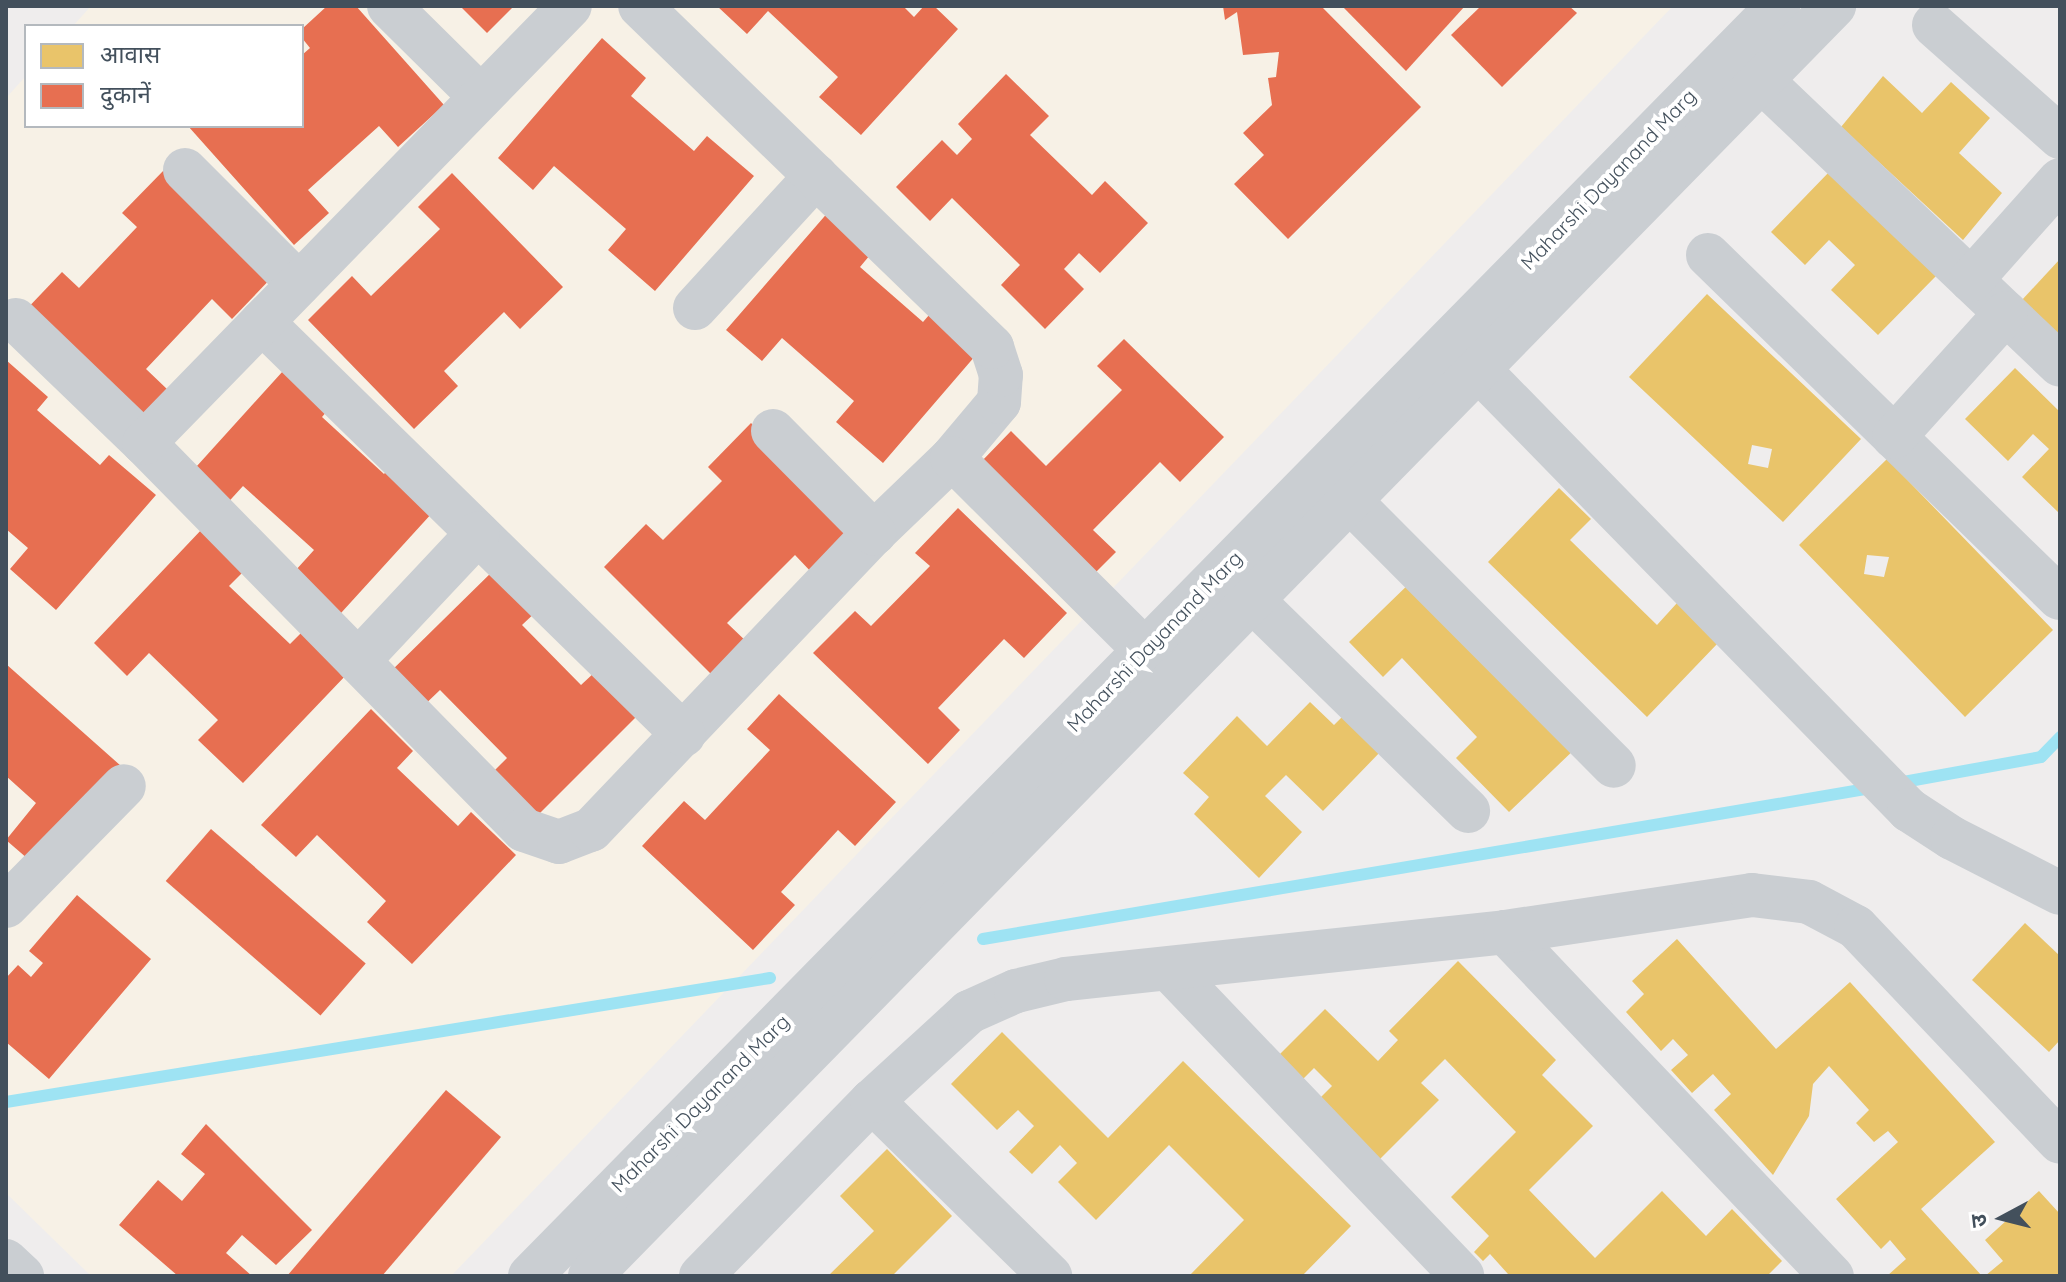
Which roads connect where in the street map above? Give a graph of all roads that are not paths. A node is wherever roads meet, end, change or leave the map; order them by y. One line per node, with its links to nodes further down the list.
1 (389, 6): 8 (street)
2 (570, 6): 8 (street)
3 (1778, 6): 31 (street, Maharshi Dayanand Marg)
4 (1834, 6): 7 (street, Maharshi Dayanand Marg)
5 (655, 11): 11 (street)
6 (1934, 25): 9 (street)
7 (1761, 80): 14 (street); 21 (street, Maharshi Dayanand Marg)
8 (481, 97): 15 (street)
9 (2060, 137)
10 (185, 170): 15 (street)
11 (816, 176): 16 (street); 25 (street)
12 (2060, 180): 14 (street)
13 (1708, 255): 23 (street)
14 (1971, 280): 17 (street)
15 (299, 284): 19 (street)
16 (695, 308)
17 (2006, 313): 20 (street); 23 (street)
18 (16, 320): 24 (street)
19 (262, 322): 24 (street); 27 (street)
20 (2060, 365)
21 (1478, 369): 26 (street, Maharshi Dayanand Marg); 37 (street)
22 (773, 431): 28 (street)
23 (1894, 437): 29 (street)
24 (144, 443): 32 (street)
25 (952, 458): 28 (street); 31 (street)
26 (1349, 500): 30 (street, Maharshi Dayanand Marg); 34 (street)
27 (478, 533): 32 (street); 33 (street)
28 (874, 533): 33 (street)
29 (2060, 598)
30 (1252, 600): 36 (street); 44 (street, Maharshi Dayanand Marg)
31 (1145, 650): 46 (street, Maharshi Dayanand Marg)
32 (358, 661): 33 (street)
33 (684, 735)
34 (1614, 766)
35 (124, 786): 38 (street)
36 (1468, 811)
37 (2060, 893)
38 (6, 906)
39 (1505, 932): 40 (street); 42 (street); 50 (street)
40 (1170, 970): 41 (street); 49 (street)
41 (872, 1101): 47 (street); 48 (street)
42 (2060, 1142)
43 (6, 1261): 45 (street)
44 (604, 1272)
45 (22, 1276)
46 (530, 1276)
47 (701, 1276)
48 (1050, 1276)
49 (1462, 1276)
50 (1832, 1276)

